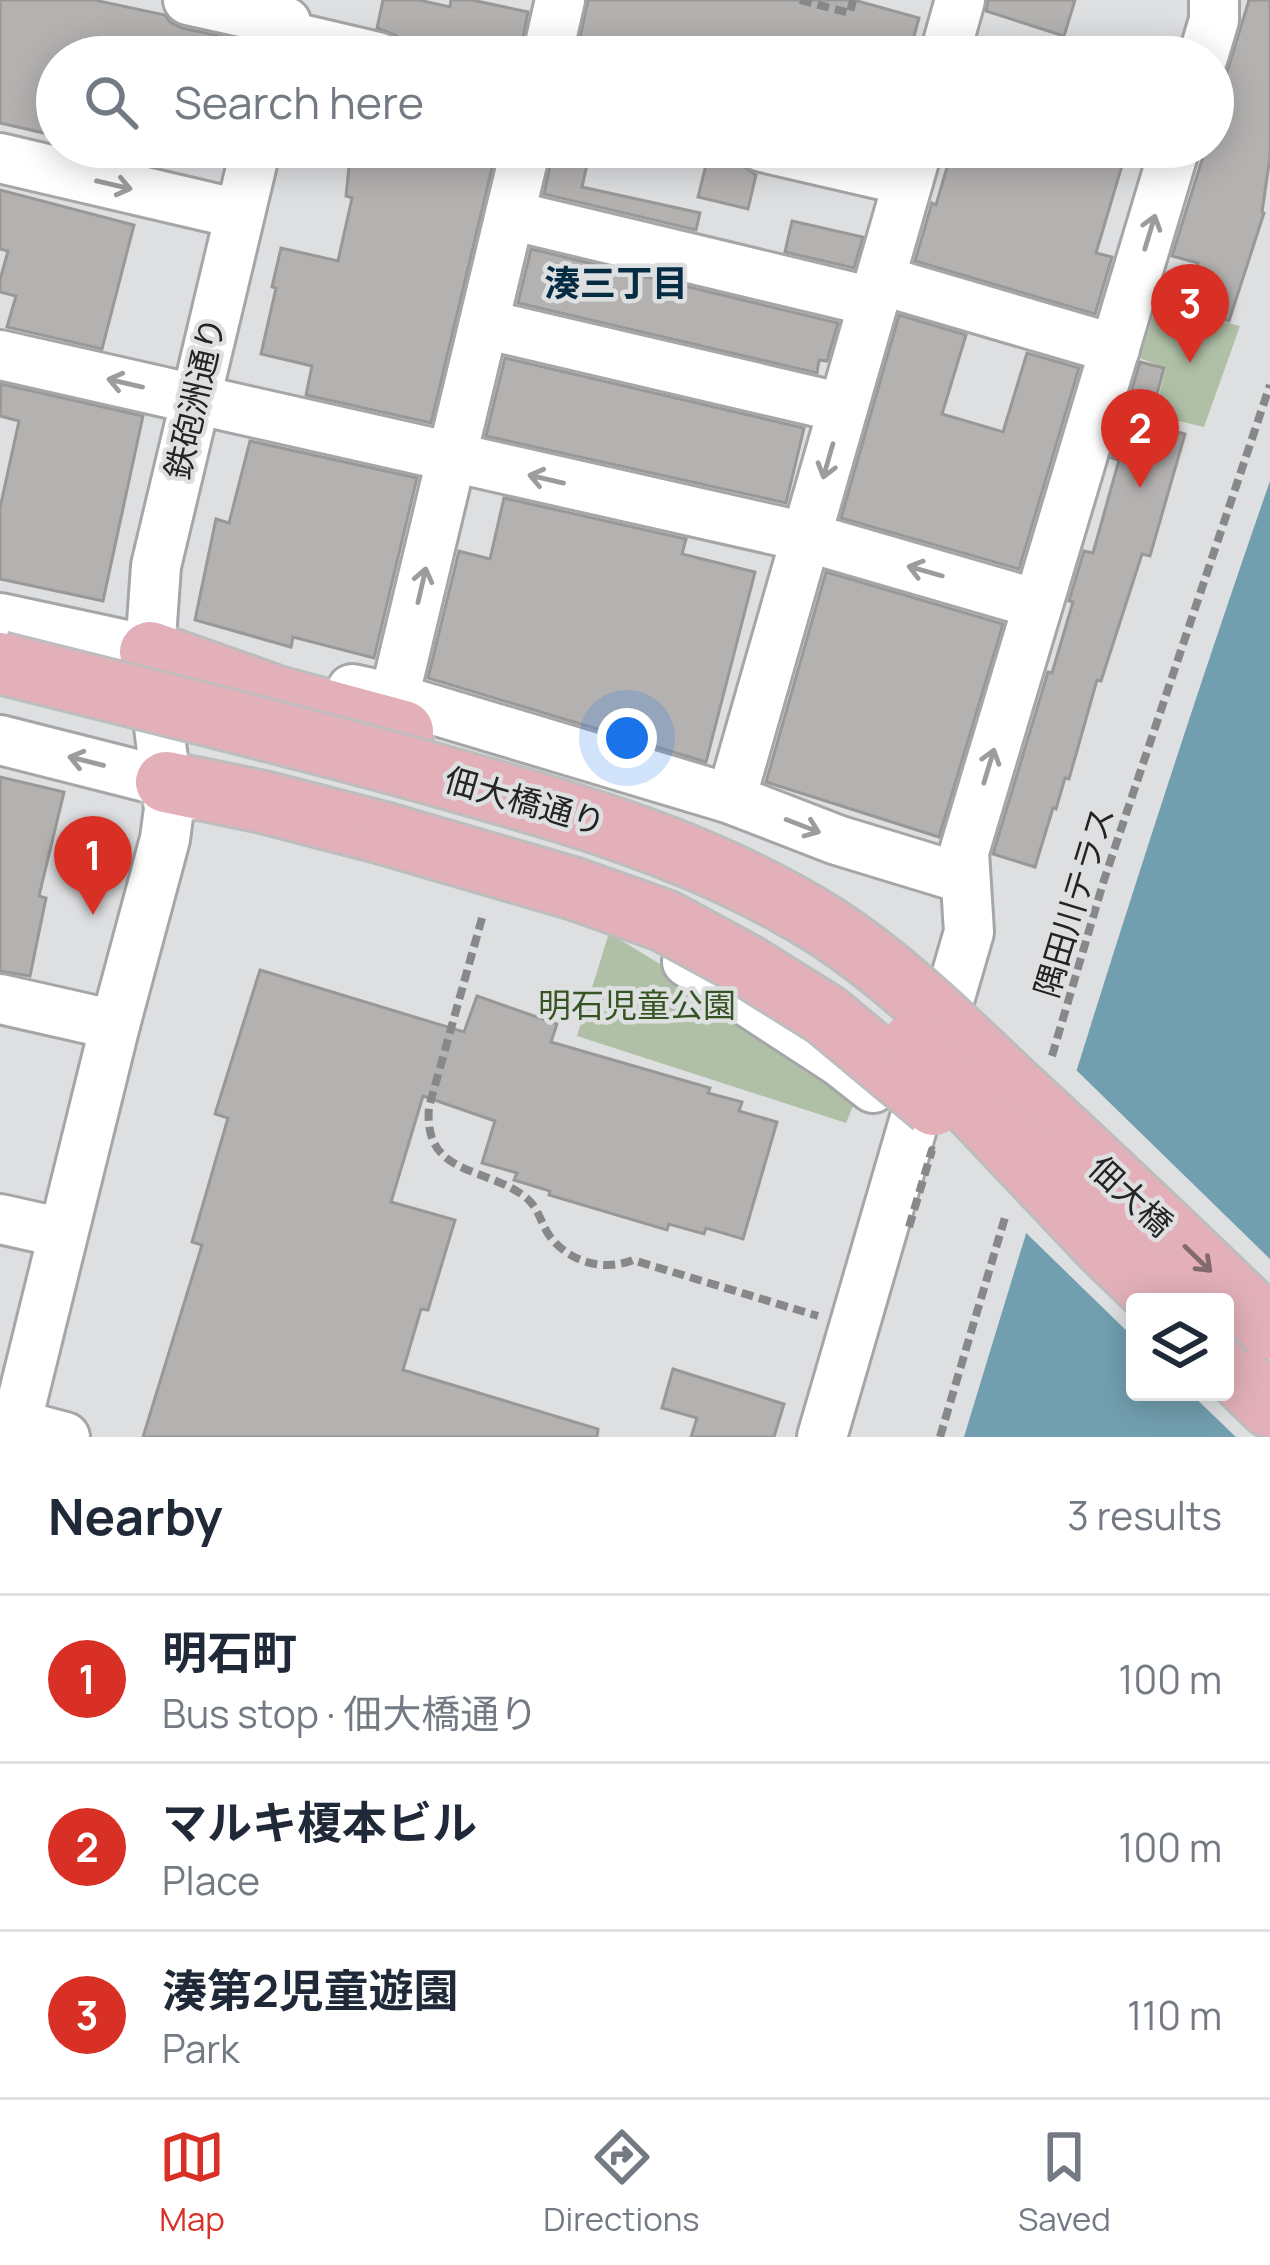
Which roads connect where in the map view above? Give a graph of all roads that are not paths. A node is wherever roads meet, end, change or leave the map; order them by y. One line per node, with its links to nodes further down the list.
1 (188, 0): 5 (street)
2 (560, 0): 6 (street)
3 (960, 0): 7 (street)
4 (1214, 0): 8 (street)
5 (285, 29)
6 (552, 36)
7 (950, 36)
8 (1209, 36)
9 (0, 158): 10 (street, one-way to 10)
10 (36, 166)
11 (43, 168): 16 (street, one-way to 16)
12 (251, 168): 16 (street, 鉄砲洲通り)
13 (521, 168): 17 (street)
14 (912, 168): 18 (street)
15 (1169, 168): 20 (street, one-way to 15)
16 (239, 214): 22 (street, 鉄砲洲通り)
17 (510, 214): 18 (street); 19 (street)
18 (877, 291): 20 (street); 23 (street)
19 (484, 324): 23 (street); 24 (street)
20 (1114, 349): 26 (street)
21 (0, 355): 22 (street, one-way to 21)
22 (195, 399): 24 (street); 28 (street, 鉄砲洲通り)
23 (843, 408): 25 (street, one-way to 25)
24 (452, 458): 25 (street, one-way to 24); 31 (street, one-way to 24)
25 (806, 536): 26 (street, one-way to 25); 34 (street)
26 (1037, 604): 35 (street, one-way to 26)
27 (0, 618): 28 (street)
28 (150, 652): 31 (main road); 33 (street, 鉄砲洲通り)
29 (0, 663): 38 (main road, 佃大橋通り, bridge)
30 (0, 704): 38 (main road, 佃大橋通り, bridge)
31 (399, 715): 34 (street); 41 (main road, bridge)
32 (0, 740): 33 (street, one-way to 32)
33 (166, 782): 37 (street, 鉄砲洲通り); 39 (street); 41 (main road, bridge)
34 (731, 799): 35 (street, one-way to 35)
35 (965, 879): 39 (street)
36 (0, 999): 37 (street)
37 (115, 1025): 42 (street, 鉄砲洲通り)
38 (974, 1110): 41 (main road, 佃大橋, bridge)
39 (914, 1121): 49 (street)
40 (0, 1219): 42 (street)
41 (1129, 1231): 43 (main road, 佃大橋, bridge); 44 (main road, 佃大橋, one-way to 44, bridge)
42 (63, 1233): 47 (street, 鉄砲洲通り)
43 (1158, 1293)
44 (1270, 1329)
45 (1234, 1372): 46 (main road)
46 (1270, 1407)
47 (14, 1431): 48 (street)
48 (65, 1437)
49 (822, 1437)

